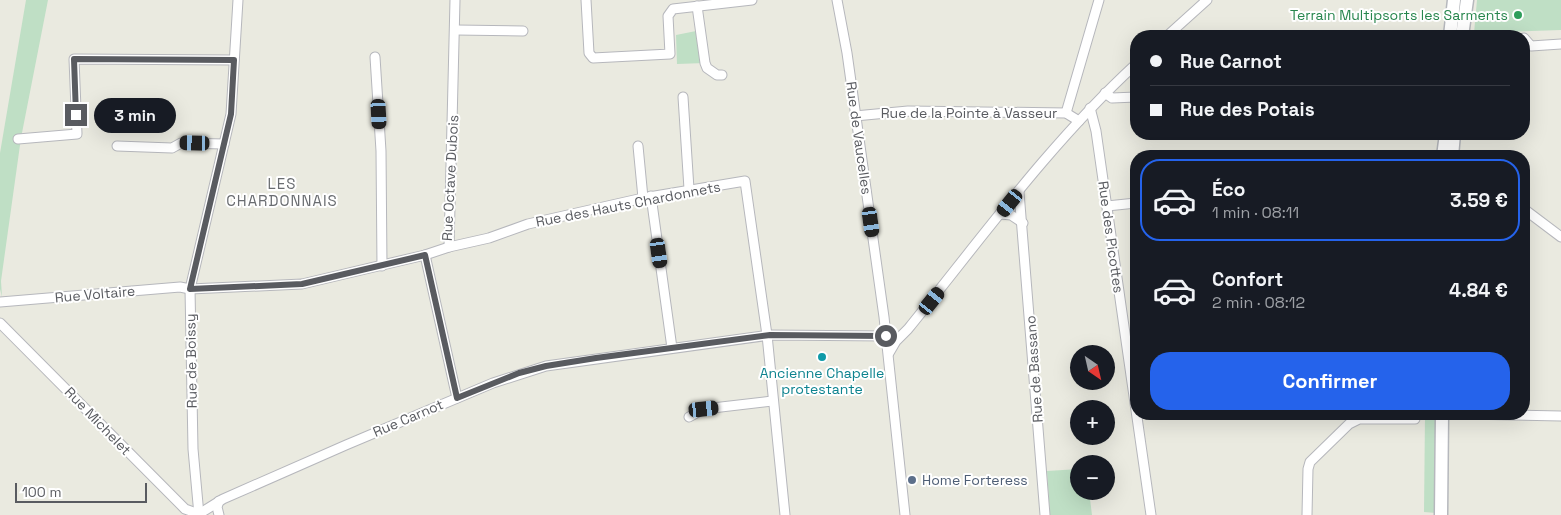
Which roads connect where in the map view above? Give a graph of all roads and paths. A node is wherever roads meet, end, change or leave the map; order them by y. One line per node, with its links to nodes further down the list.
1 (455, 0): 12 (street, Rue Octave Dubois)
2 (586, 0): 10 (street)
3 (752, 0): 11 (street)
4 (837, 0): 28 (street, Rue de Vaucelles)
5 (1099, 0): 27 (street)
6 (1207, 0): 13 (street)
7 (1454, 0): 14 (street)
8 (1467, 0): 15 (street)
9 (240, 1): 20 (street, Rue de Boissy)
10 (684, 4): 11 (street)
11 (697, 6): 22 (street)
12 (456, 30): 16 (street); 43 (street, Rue Octave Dubois)
13 (1174, 30)
14 (1451, 30)
15 (1463, 30)
16 (523, 31)
17 (1561, 44): 18 (street)
18 (1530, 45)
19 (376, 57): 45 (street)
20 (234, 60): 30 (street); 31 (street, Rue de Boissy)
21 (1130, 70): 23 (street)
22 (722, 75)
23 (1105, 93): 25 (street); 26 (street)
24 (683, 97): 34 (street)
25 (1130, 98)
26 (1090, 108): 29 (street); 38 (street, Rue des Picottes)
27 (1066, 112): 28 (street, Rue de la Pointe à Vasseur); 29 (street, Rue de la Pointe à Vasseur)
28 (856, 116): 50 (street, Rue de Vaucelles)
29 (1079, 121): 35 (street)
30 (18, 139)
31 (224, 144): 32 (street); 46 (street, Rue de Boissy)
32 (117, 146)
33 (638, 146): 36 (street)
34 (689, 189): 36 (street, Rue des Hauts Chardonnets); 49 (street, Rue des Hauts Chardonnets)
35 (1019, 192): 39 (street); 41 (street, Rue de Bassano)
36 (647, 197): 43 (street, Rue des Hauts Chardonnets); 51 (street)
37 (1130, 204): 38 (street)
38 (1106, 206): 52 (street, Rue des Picottes)
39 (1001, 214): 41 (street); 53 (street)
40 (1530, 214): 42 (street)
41 (1023, 223): 67 (street, Rue de Bassano)
42 (1561, 237)
43 (449, 247): 44 (street, Rue Octave Dubois)
44 (425, 255): 45 (street); 54 (street, Rue Octave Dubois)
45 (380, 266): 46 (street, Rue Voltaire)
46 (190, 289): 47 (street, Rue Voltaire); 63 (street, Rue de Boissy)
47 (0, 302)
48 (0, 323): 63 (street, Rue Michelet)
49 (767, 335): 50 (street, Rue Carnot); 51 (street, Rue Carnot); 55 (street, Rue des Hauts Chardonnets)
50 (886, 336): 53 (street, Rue de Vaucelles)
51 (672, 348): 54 (street, Rue Carnot)
52 (1130, 348)
53 (889, 353): 66 (street, Rue de Vaucelles)
54 (457, 398): 62 (street, Rue Carnot)
55 (772, 401): 58 (street); 65 (street, Rue des Hauts Chardonnets)
56 (1530, 415): 57 (street)
57 (1561, 416)
58 (689, 418)
59 (1139, 420): 68 (street, Rue des Picottes)
60 (1357, 420): 69 (street)
61 (1442, 420): 70 (street)
62 (219, 501): 63 (street, Rue Carnot); 64 (street)
63 (199, 515)
64 (219, 515)
65 (785, 515)
66 (905, 515)
67 (1045, 515)
68 (1151, 515)
69 (1307, 515)
70 (1441, 515)

